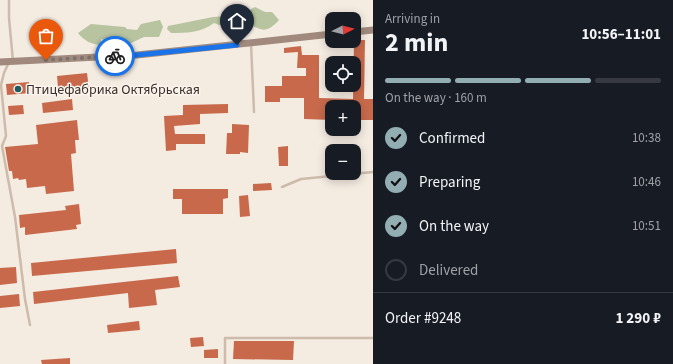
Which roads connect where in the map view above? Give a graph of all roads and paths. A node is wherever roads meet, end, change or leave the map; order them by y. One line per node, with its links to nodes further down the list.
1 (9, 0): 7 (lane)
2 (373, 30): 3 (main road)
3 (361, 31)
4 (325, 35): 5 (main road)
5 (251, 43): 7 (main road); 8 (lane)
6 (0, 62): 7 (main road)
7 (11, 62): 11 (lane)
8 (254, 112)
9 (373, 172): 10 (lane)
10 (282, 187)
11 (30, 325)
12 (373, 338): 13 (lane)
13 (225, 364)

